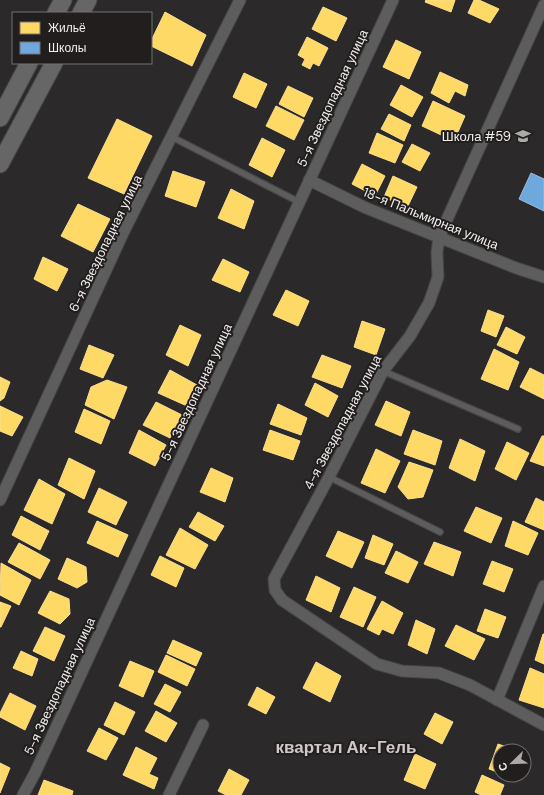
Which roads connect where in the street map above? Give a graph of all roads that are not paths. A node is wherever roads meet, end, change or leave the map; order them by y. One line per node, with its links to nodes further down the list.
1 (63, 0): 6 (main road)
2 (88, 0): 7 (main road)
3 (240, 0): 11 (street, 6-я Звездопадная улица)
4 (393, 0): 13 (street, 5-я Звездопадная улица)
5 (544, 5): 15 (street, 4-я Звездопадная улица)
6 (57, 12)
7 (82, 12)
8 (28, 64): 10 (main road)
9 (53, 64): 12 (main road)
10 (0, 118)
11 (172, 137): 14 (lane); 20 (street, 6-я Звездопадная улица)
12 (0, 164)
13 (309, 180): 14 (street, 5-я Звездопадная улица); 15 (street, 18-я Пальмирная улица)
14 (299, 202): 26 (street, 5-я Звездопадная улица)
15 (439, 237): 16 (street, 18-я Пальмирная улица); 17 (street, 4-я Звездопадная улица)
16 (544, 277)
17 (382, 371): 18 (lane); 19 (street, 4-я Звездопадная улица)
18 (518, 429)
19 (329, 477): 21 (lane); 23 (street, 4-я Звездопадная улица)
20 (0, 500)
21 (440, 532)
22 (544, 586): 23 (street)
23 (497, 700): 25 (street)
24 (204, 725): 27 (street)
25 (544, 725)
26 (23, 795)
27 (169, 795)

